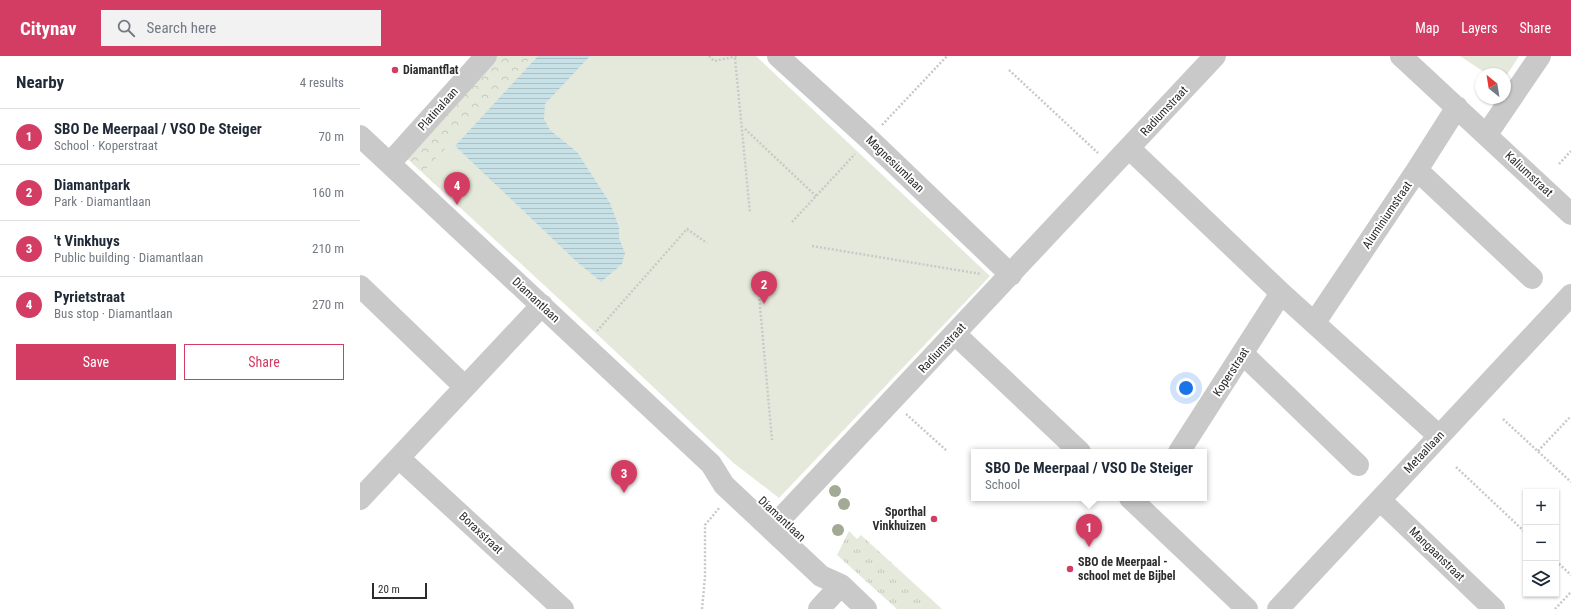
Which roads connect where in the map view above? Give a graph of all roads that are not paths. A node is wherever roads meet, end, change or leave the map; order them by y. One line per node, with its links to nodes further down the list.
1 (486, 56): 10 (street, Platinalaan)
2 (778, 56): 13 (street, Magnesiumlaan)
3 (1215, 56): 9 (street, Radiumstraat)
4 (1401, 56): 6 (street, Kaliumstraat)
5 (1540, 56): 7 (street)
6 (1457, 107): 7 (street, Kaliumstraat); 11 (street, Aluminiumstraat)
7 (1487, 134): 12 (street, Kaliumstraat)
8 (360, 136): 10 (street, Diamantlaan)
9 (1129, 148): 13 (street, Radiumstraat); 16 (street)
10 (390, 163): 18 (street, Diamantlaan)
11 (1417, 170): 14 (street); 19 (street, Aluminiumstraat)
12 (1571, 214)
13 (1011, 275): 20 (street, Radiumstraat)
14 (1532, 278)
15 (360, 286): 22 (street)
16 (1281, 293): 19 (street); 21 (street, Koperstraat)
17 (1571, 295): 23 (street, Metaallaan)
18 (542, 305): 22 (street); 31 (street, Diamantlaan)
19 (1315, 322): 23 (street)
20 (955, 334): 24 (street); 31 (street, Radiumstraat)
21 (1243, 354): 25 (street, Koperstraat); 27 (street)
22 (465, 387): 26 (street)
23 (1439, 436): 29 (street, Metaallaan)
24 (1077, 449)
25 (1181, 449)
26 (399, 458): 28 (street); 33 (street, Boraxstraat)
27 (1358, 465)
28 (360, 499)
29 (1380, 500): 37 (street, Metaallaan); 38 (street, Mangaanstraat)
30 (1141, 502): 36 (street)
31 (776, 524): 32 (street, Diamantlaan)
32 (841, 585): 34 (street); 35 (street, Diamantlaan)
33 (563, 609)
34 (819, 609)
35 (866, 609)
36 (1247, 609)
37 (1278, 609)
38 (1494, 609)

